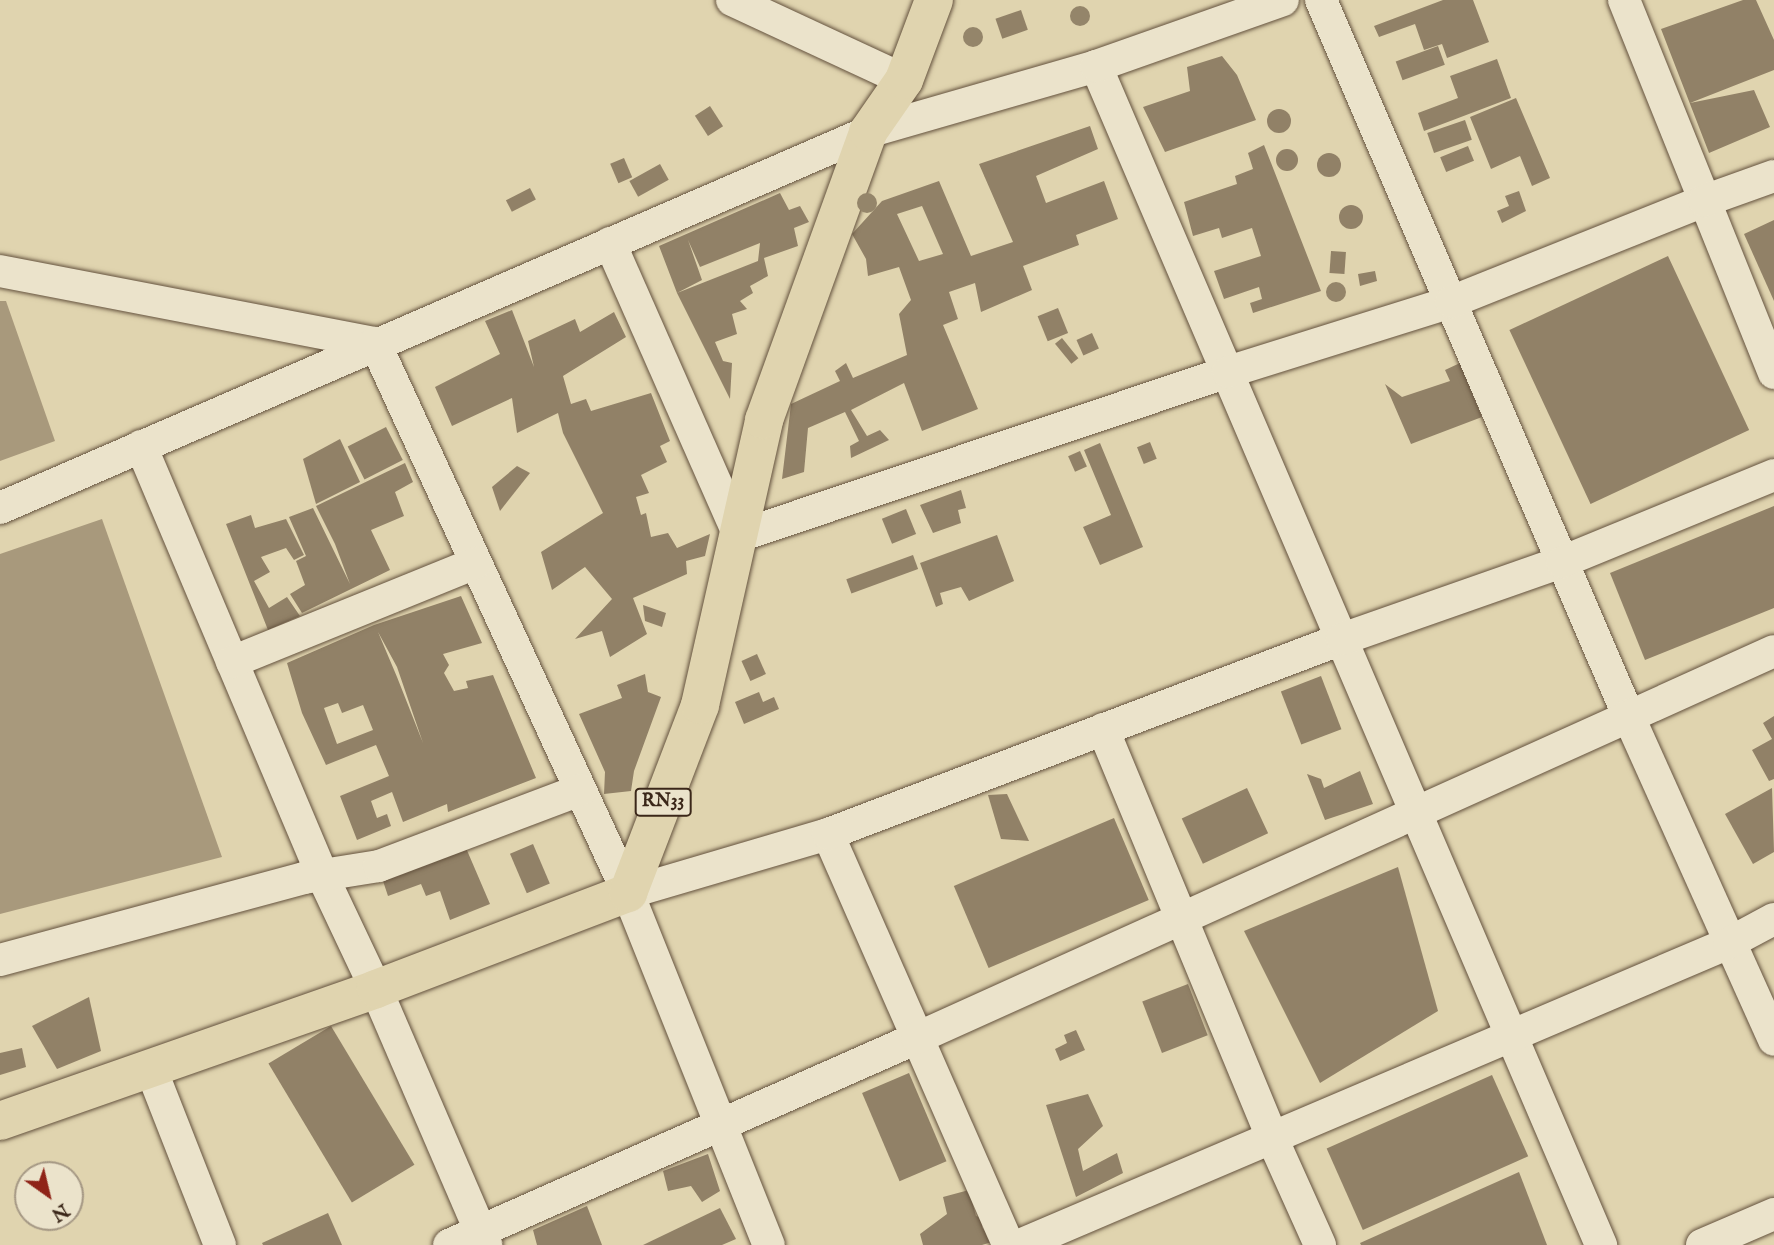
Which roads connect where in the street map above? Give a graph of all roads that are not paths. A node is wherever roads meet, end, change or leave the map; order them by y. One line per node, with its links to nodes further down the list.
1 (732, 0): 7 (street)
2 (934, 0): 7 (main road, RN33)
3 (1283, 0): 6 (street)
4 (1321, 0): 13 (street)
5 (1623, 0): 10 (street)
6 (1096, 66): 8 (street); 15 (street)
7 (904, 80): 8 (main road, RN33)
8 (868, 132): 11 (street); 20 (main road, RN33)
9 (1774, 176): 10 (street)
10 (1704, 201): 13 (street); 16 (street)
11 (610, 243): 14 (street); 20 (street)
12 (0, 271): 14 (street)
13 (1451, 302): 15 (street); 21 (street)
14 (375, 343): 17 (street); 22 (street)
15 (1228, 372): 20 (street); 23 (street)
16 (1774, 373)
17 (141, 446): 19 (street); 25 (street)
18 (1774, 475): 21 (street)
19 (0, 508)
20 (739, 536): 32 (main road, RN33)
21 (1562, 562): 23 (street); 26 (street)
22 (475, 563): 25 (street); 28 (street)
23 (1342, 639): 27 (street); 29 (street)
24 (1774, 651): 26 (street)
25 (232, 662): 31 (street)
26 (1628, 716): 29 (street); 35 (street)
27 (1103, 729): 30 (street); 33 (street)
28 (580, 790): 31 (street); 32 (street)
29 (1415, 810): 33 (street); 38 (street)
30 (828, 834): 32 (street); 39 (street)
31 (322, 875): 36 (street); 37 (street)
32 (628, 893): 37 (main road); 43 (street)
33 (1181, 919): 39 (street); 44 (street)
34 (1774, 919): 35 (street)
35 (1729, 943): 38 (street); 40 (street)
36 (0, 960)
37 (376, 989): 41 (main road); 46 (street)
38 (1512, 1036): 44 (street); 53 (street)
39 (918, 1038): 43 (street); 50 (street)
40 (1774, 1040)
41 (150, 1069): 42 (main road); 47 (street)
42 (0, 1121)
43 (722, 1123): 46 (street); 49 (street)
44 (1272, 1138): 51 (street); 52 (street)
45 (1774, 1214): 54 (street)
46 (483, 1238): 48 (street)
47 (220, 1245)
48 (449, 1245)
49 (769, 1245)
50 (1008, 1245)
51 (1020, 1245)
52 (1320, 1245)
53 (1601, 1245)
54 (1702, 1245)

